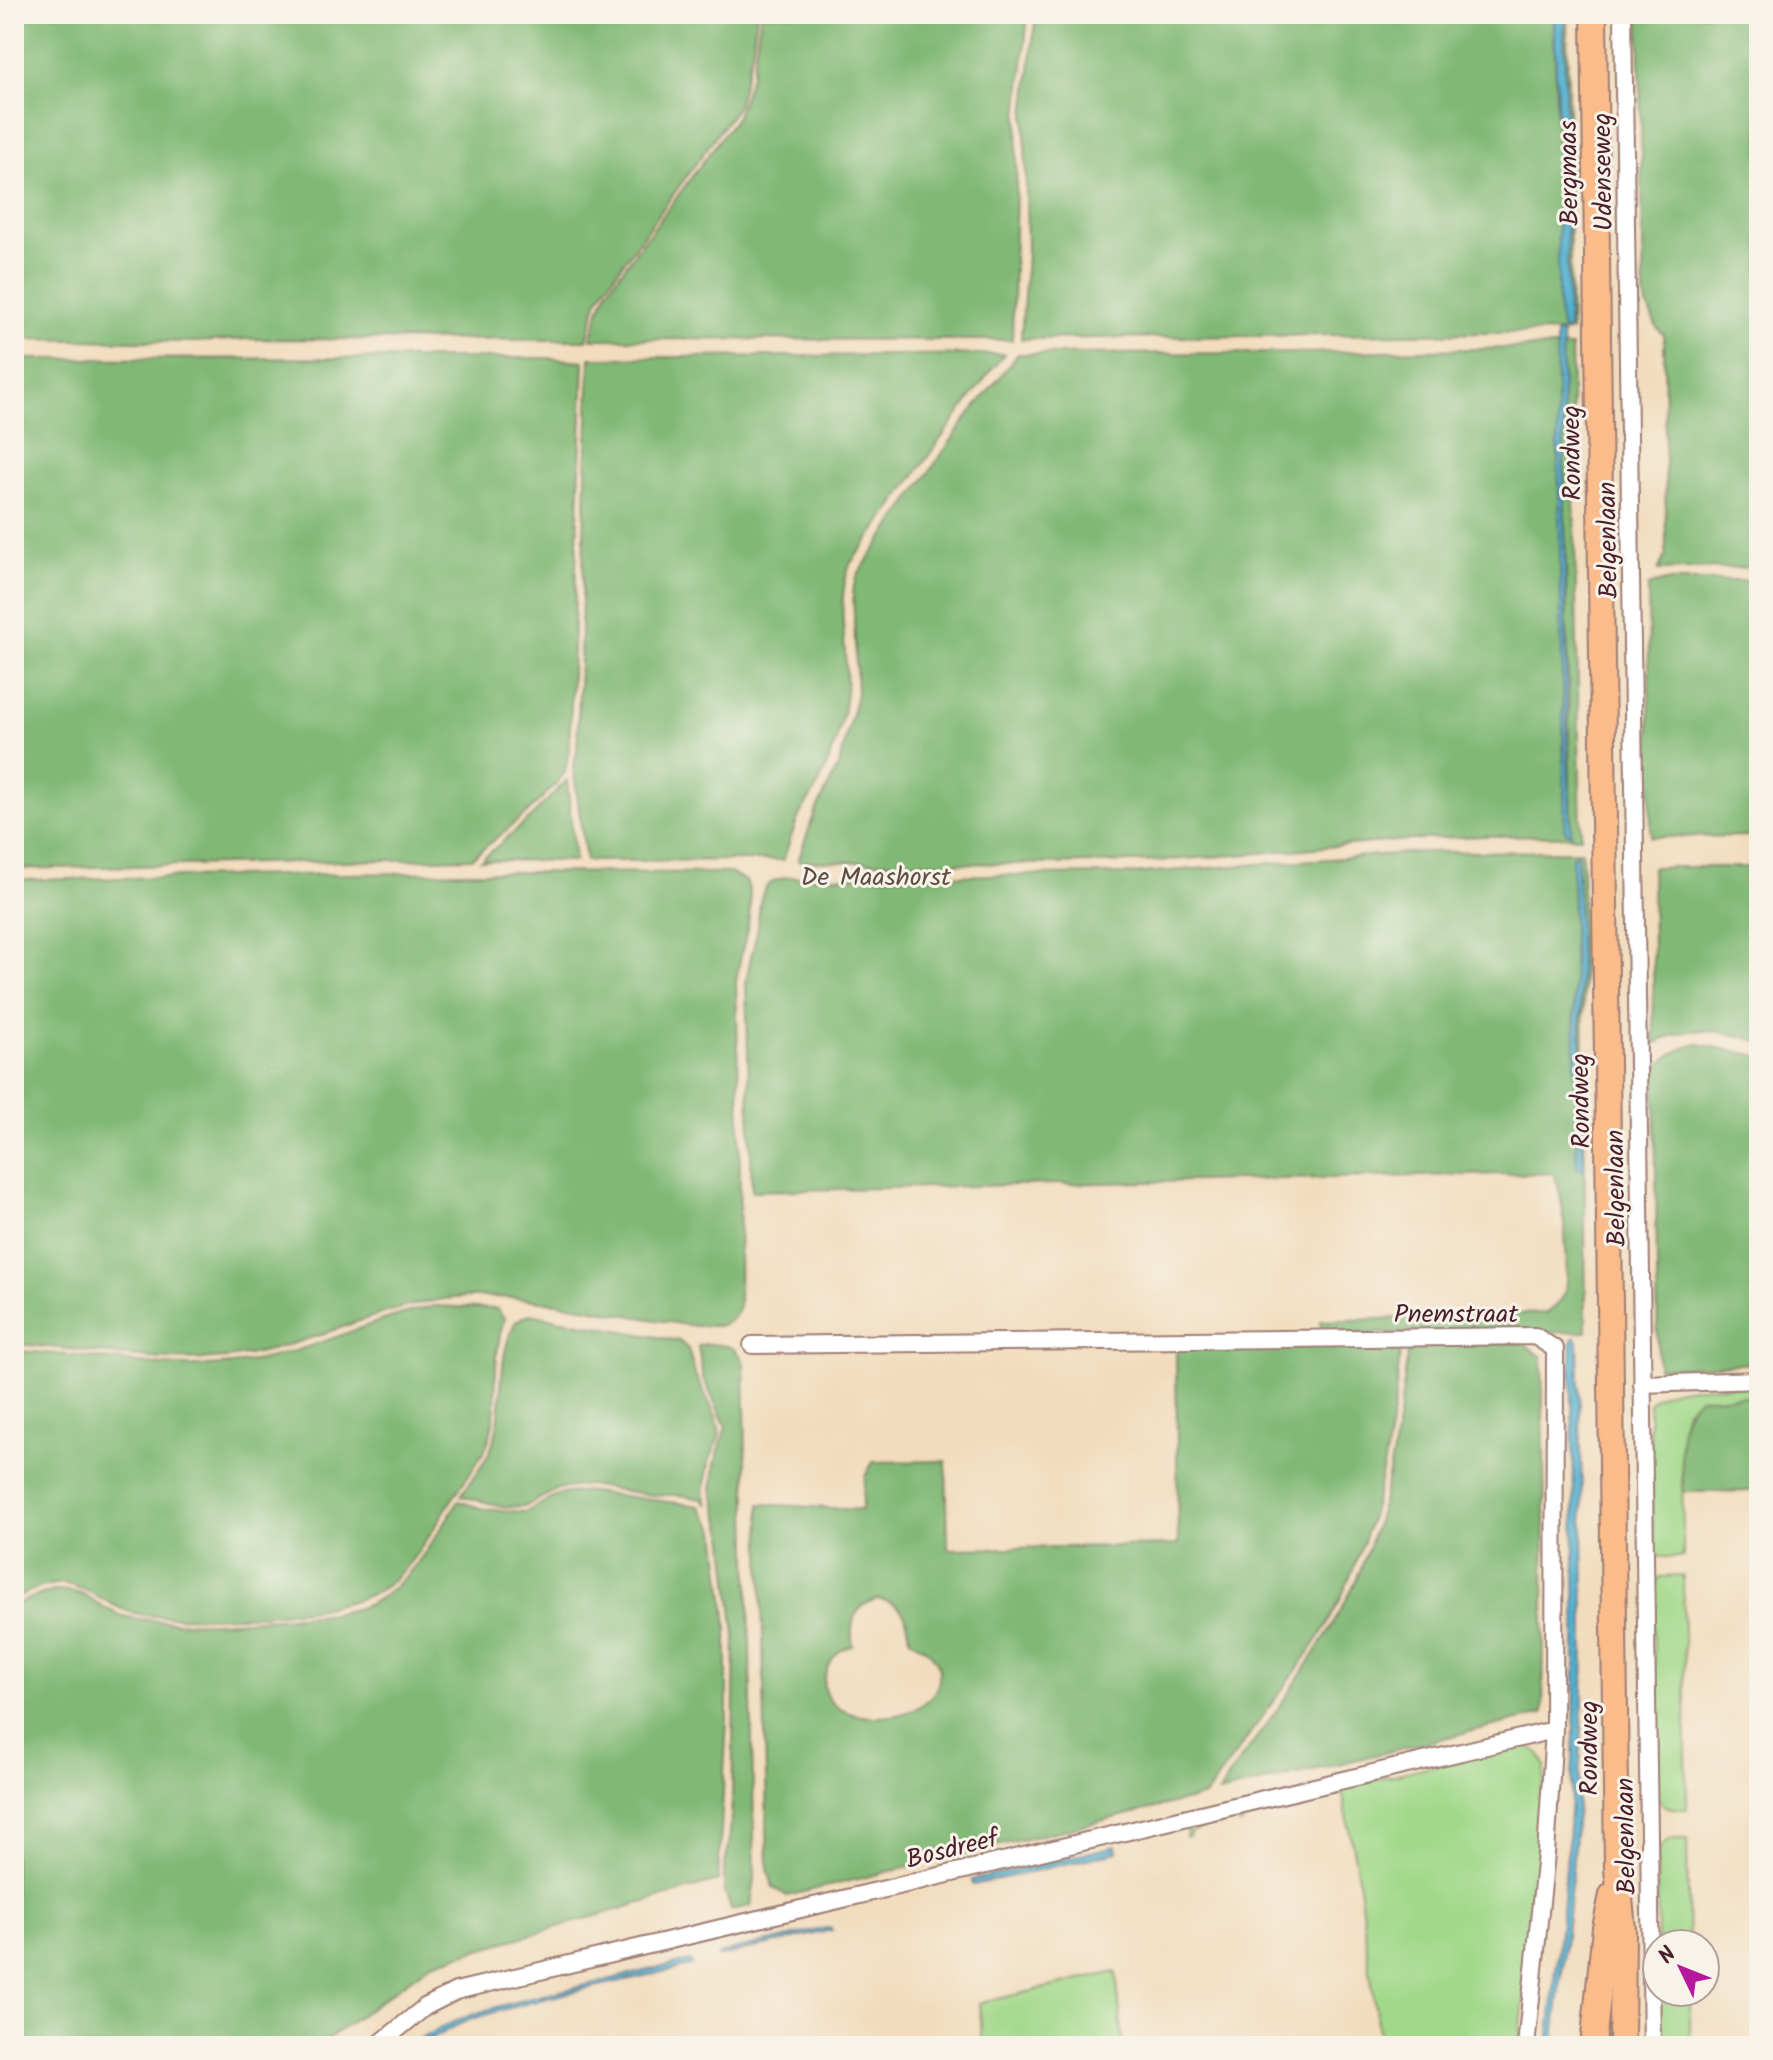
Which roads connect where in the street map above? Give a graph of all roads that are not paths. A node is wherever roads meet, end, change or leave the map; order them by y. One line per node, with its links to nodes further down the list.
1 (1594, 14): 4 (main road, Bergmaas)
2 (1623, 14): 3 (street, Udenseweg)
3 (1628, 329): 7 (street, Belgenlaan)
4 (1598, 331): 9 (main road, Rondweg)
5 (752, 1345): 8 (street, Pnemstraat)
6 (1759, 1380): 7 (street)
7 (1642, 1384): 14 (street, Belgenlaan)
8 (1554, 1730): 10 (street, Bosdreef); 11 (street, Pnemstraat)
9 (1617, 1869): 12 (main road, Rondweg); 13 (main road, Rondweg)
10 (377, 2046)
11 (1526, 2046)
12 (1593, 2046)
13 (1622, 2046)
14 (1652, 2046)

